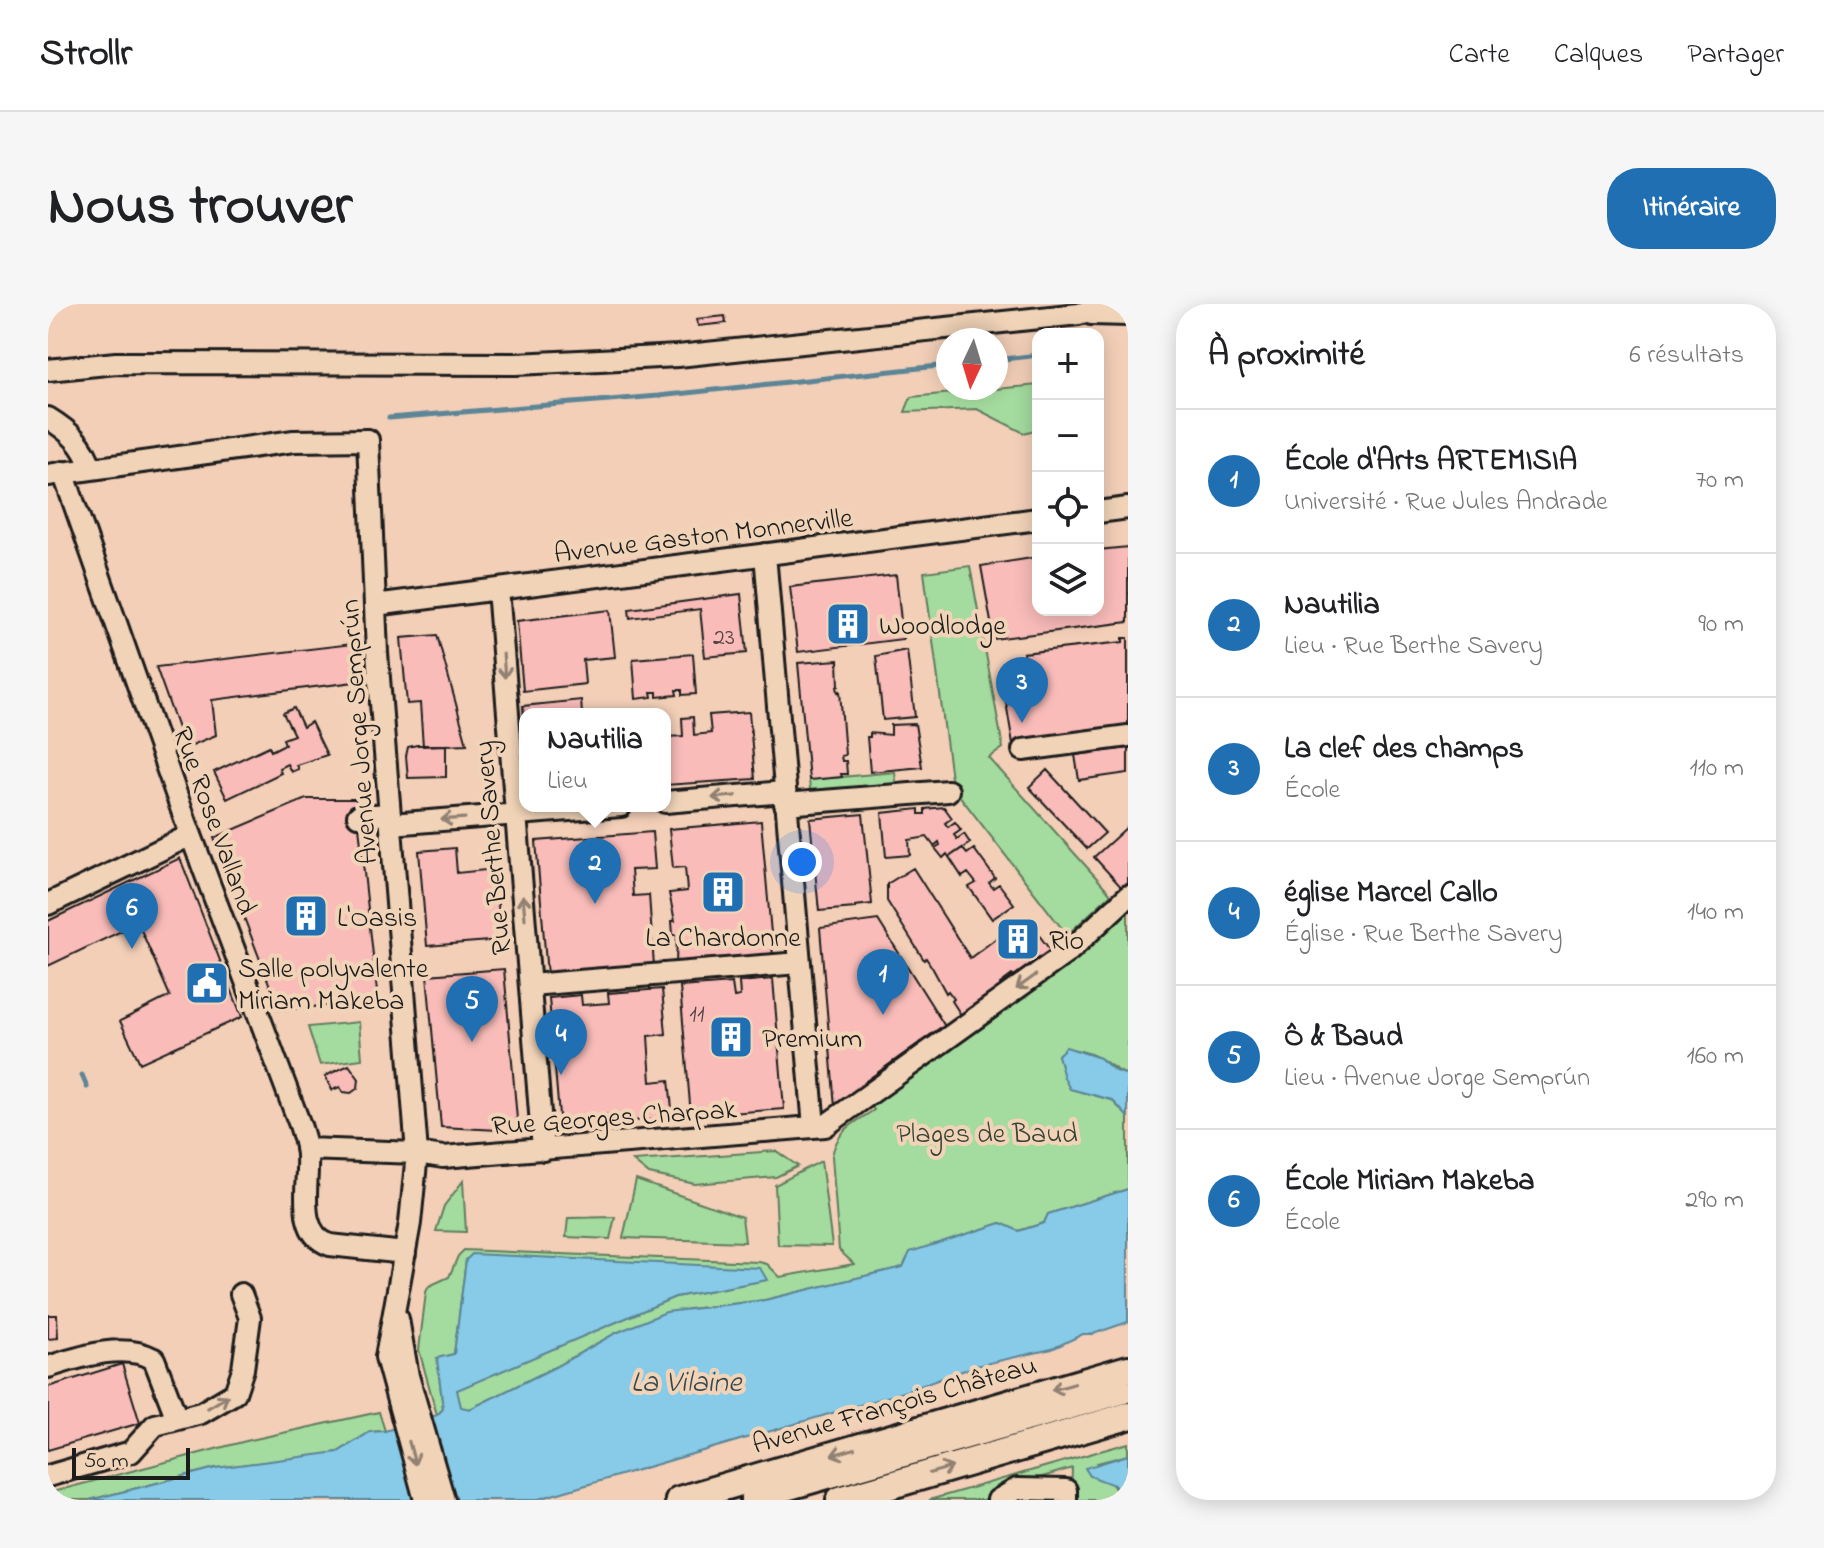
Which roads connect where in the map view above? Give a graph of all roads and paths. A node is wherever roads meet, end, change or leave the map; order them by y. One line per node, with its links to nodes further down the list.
1 (1109, 304): 2 (street)
2 (1079, 314): 3 (street); 4 (street)
3 (1128, 315)
4 (48, 370)
5 (48, 418): 6 (street)
6 (91, 468): 7 (street); 13 (street, Avenue Jorge Semprún)
7 (56, 474): 23 (street, Rue Rose Valland)
8 (1128, 508): 9 (street)
9 (1104, 511)
10 (1032, 520): 11 (street, Avenue Gaston Monnerville)
11 (765, 554): 12 (street, Avenue Gaston Monnerville); 17 (street)
12 (498, 589): 13 (street, Avenue Gaston Monnerville); 20 (street, Rue Berthe Savery, one-way to 20)
13 (375, 605): 22 (street, Avenue Jorge Semprún)
14 (1128, 736): 15 (street)
15 (1023, 750)
16 (948, 791): 17 (street)
17 (785, 798): 18 (street, one-way to 18); 26 (street)
18 (671, 802)
19 (551, 812): 20 (street)
20 (516, 815): 22 (street, one-way to 22); 27 (street, Rue Berthe Savery, one-way to 20)
21 (358, 816): 22 (street)
22 (391, 819): 31 (street, Avenue Jorge Semprún)
23 (191, 835): 25 (street); 29 (street, Rue Rose Valland)
24 (1128, 896): 28 (street, one-way to 28)
25 (48, 904)
26 (799, 963): 27 (street); 28 (street)
27 (530, 985): 30 (street, Rue Berthe Savery)
28 (814, 1127): 30 (street, Rue Georges Charpak)
29 (306, 1149): 31 (street, Rue Georges Charpak); 32 (street, Rue Rose Valland)
30 (543, 1150): 31 (street, Rue Georges Charpak)
31 (417, 1153): 32 (street, Avenue Jorge Semprún)
32 (405, 1253): 37 (street, Avenue Jorge Semprún)
33 (241, 1294): 39 (street, one-way to 33)
34 (48, 1367): 39 (street)
35 (1128, 1369): 42 (main road, Avenue François Château, one-way to 42)
36 (1128, 1392): 41 (street)
37 (407, 1404): 43 (street, one-way to 43); 44 (street)
38 (1128, 1416): 47 (main road, one-way to 38)
39 (177, 1419): 40 (street)
40 (48, 1476)
41 (796, 1487): 42 (street); 46 (street)
42 (718, 1489): 45 (main road, Avenue François Château)
43 (425, 1500)
44 (444, 1500)
45 (679, 1500)
46 (751, 1500)
47 (840, 1500)
48 (998, 1500): 49 (street)
49 (1066, 1500)

